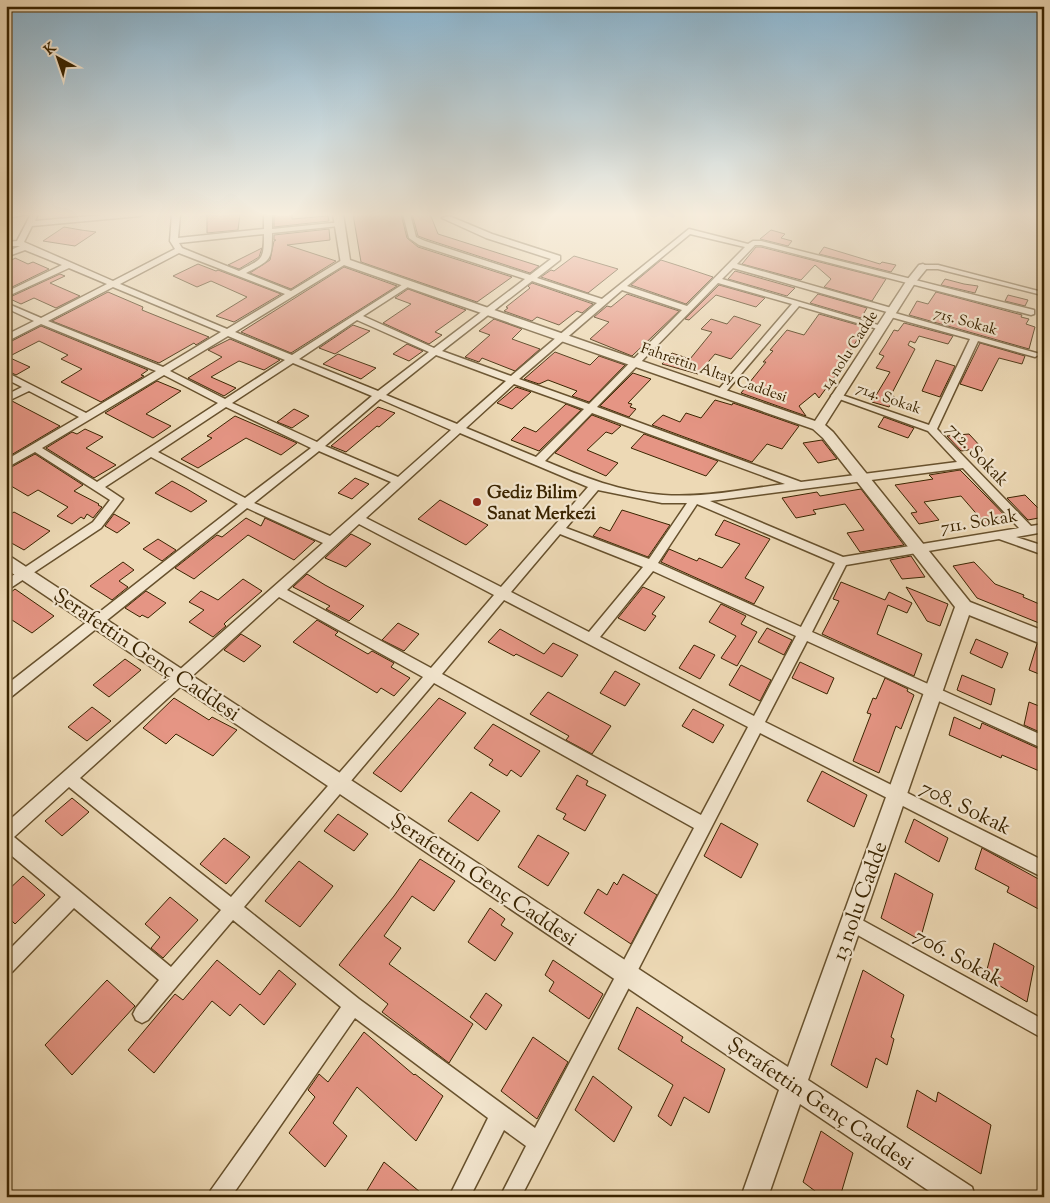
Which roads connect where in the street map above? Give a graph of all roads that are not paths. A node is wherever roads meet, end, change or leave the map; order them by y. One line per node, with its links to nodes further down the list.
1 (59, 270): 25 (street)
2 (82, 270): 21 (street)
3 (142, 270): 21 (street)
4 (232, 270): 16 (street)
5 (245, 270): 16 (street)
6 (331, 270): 24 (street)
7 (369, 270): 20 (street, Fahrettin Altay Caddesi)
8 (506, 270): 17 (street)
9 (541, 270): 17 (street)
10 (641, 270): 22 (street)
11 (726, 270): 18 (street)
12 (749, 270): 31 (street, 715. Sokak)
13 (865, 270): 19 (street)
14 (920, 270): 19 (street, 14 nolu Cadde)
15 (951, 270): 23 (street)
16 (240, 273): 24 (street)
17 (530, 278): 26 (street); 30 (street)
18 (717, 280): 27 (street); 29 (street)
19 (911, 282): 31 (street, 14 nolu Cadde); 32 (street)
20 (408, 283): 30 (street, Fahrettin Altay Caddesi); 33 (street)
21 (116, 284): 34 (street); 36 (street)
22 (621, 287): 26 (street); 29 (street)
23 (1038, 292)
24 (292, 294): 36 (street)
25 (6, 295)
26 (604, 302): 37 (street)
27 (797, 303): 35 (street); 48 (street)
28 (6, 305): 34 (street)
29 (688, 309): 43 (street)
30 (488, 311): 37 (street, Fahrettin Altay Caddesi); 40 (street)
31 (892, 312): 35 (street, 14 nolu Cadde); 38 (street, 715. Sokak)
32 (1031, 312)
33 (357, 317): 40 (street); 42 (street)
34 (41, 321): 39 (street); 44 (street)
35 (881, 327): 50 (street, 14 nolu Cadde)
36 (227, 332): 42 (street); 44 (street)
37 (562, 336): 43 (street, Fahrettin Altay Caddesi); 46 (street)
38 (975, 338): 41 (street, 715. Sokak); 57 (street, 712. Sokak)
39 (6, 339)
40 (436, 352): 46 (street); 49 (street)
41 (1035, 354)
42 (292, 359): 49 (street); 52 (street)
43 (637, 362): 48 (street, Fahrettin Altay Caddesi); 53 (street)
44 (164, 370): 52 (street); 54 (street)
45 (6, 375): 47 (street)
46 (515, 379): 53 (street); 56 (street)
47 (29, 387): 51 (street); 54 (street)
48 (720, 392): 55 (street, Fahrettin Altay Caddesi)
49 (379, 394): 56 (street); 58 (street)
50 (836, 396): 55 (street, 14 nolu Cadde); 57 (street, 714. Sokak)
51 (6, 399)
52 (225, 403): 58 (street); 60 (street)
53 (592, 408): 61 (street); 68 (street)
54 (86, 417): 59 (street)
55 (818, 426): 64 (street, Fahrettin Altay Caddesi)
56 (460, 428): 61 (street); 65 (street)
57 (932, 429): 62 (street, 712. Sokak)
58 (318, 447): 65 (street); 70 (street)
59 (35, 448): 63 (street); 66 (street)
60 (150, 452): 66 (street); 70 (street)
61 (538, 461): 67 (street)
62 (965, 464): 64 (street); 74 (street, 712. Sokak)
63 (6, 465)
64 (863, 478): 68 (street); 77 (street, Fahrettin Altay Caddesi)
65 (400, 482): 71 (street)
66 (99, 486): 82 (street)
67 (595, 486): 69 (street); 73 (street)
68 (802, 486): 69 (street)
69 (695, 499): 80 (street); 81 (street)
70 (247, 504): 76 (street); 87 (street)
71 (358, 519): 76 (street); 85 (street, 708. Sokak)
72 (1044, 528): 74 (street, 711. Sokak)
73 (558, 529): 81 (street); 85 (street)
74 (1029, 531): 75 (street, 711. Sokak)
75 (1002, 536): 77 (street, 711. Sokak); 78 (street)
76 (332, 542): 84 (street)
77 (919, 549): 80 (street, 711. Sokak); 86 (street, Fahrettin Altay Caddesi)
78 (1044, 551)
79 (6, 561): 82 (street, Şerafettin Genç Caddesi)
80 (842, 561): 88 (street)
81 (651, 565): 88 (street); 90 (street)
82 (25, 573): 83 (street); 87 (street, Şerafettin Genç Caddesi)
83 (6, 586)
84 (278, 591): 91 (street); 92 (street)
85 (502, 594): 90 (street, 708. Sokak); 91 (street)
86 (964, 606): 89 (street, Fahrettin Altay Caddesi); 93 (street, 13 nolu Cadde)
87 (95, 621): 92 (street, Şerafettin Genç Caddesi); 94 (street)
88 (803, 635): 93 (street); 95 (street)
89 (1044, 638)
90 (591, 639): 95 (street, 708. Sokak)
91 (432, 676): 98 (street); 100 (street)
92 (181, 678): 97 (street); 98 (street, Şerafettin Genç Caddesi)
93 (933, 693): 96 (street); 99 (street, 13 nolu Cadde)
94 (6, 694)
95 (756, 724): 99 (street, 708. Sokak); 100 (street)
96 (1044, 743)
97 (69, 778): 101 (street); 105 (street)
98 (340, 782): 105 (street); 108 (street, Şerafettin Genç Caddesi)
99 (896, 796): 103 (street, 708. Sokak); 106 (street, 13 nolu Cadde)
100 (704, 825): 108 (street)
101 (6, 834)
102 (6, 841): 104 (street)
103 (1044, 870)
104 (73, 897): 107 (street); 109 (street)
105 (233, 908): 109 (street); 110 (street)
106 (851, 922): 112 (street, 706. Sokak); 113 (street, 13 nolu Cadde)
107 (6, 966)
108 (626, 974): 113 (street, Şerafettin Genç Caddesi); 115 (street)
109 (172, 979): 111 (street)
110 (353, 1005): 114 (street); 116 (street)
111 (142, 1014)
112 (1044, 1030)
113 (794, 1085): 119 (street, 13 nolu Cadde); 120 (street, Şerafettin Genç Caddesi)
114 (501, 1114): 115 (street); 117 (street)
115 (538, 1143): 118 (street)
116 (218, 1197)
117 (459, 1197)
118 (510, 1197)
119 (754, 1197)
120 (962, 1197)

